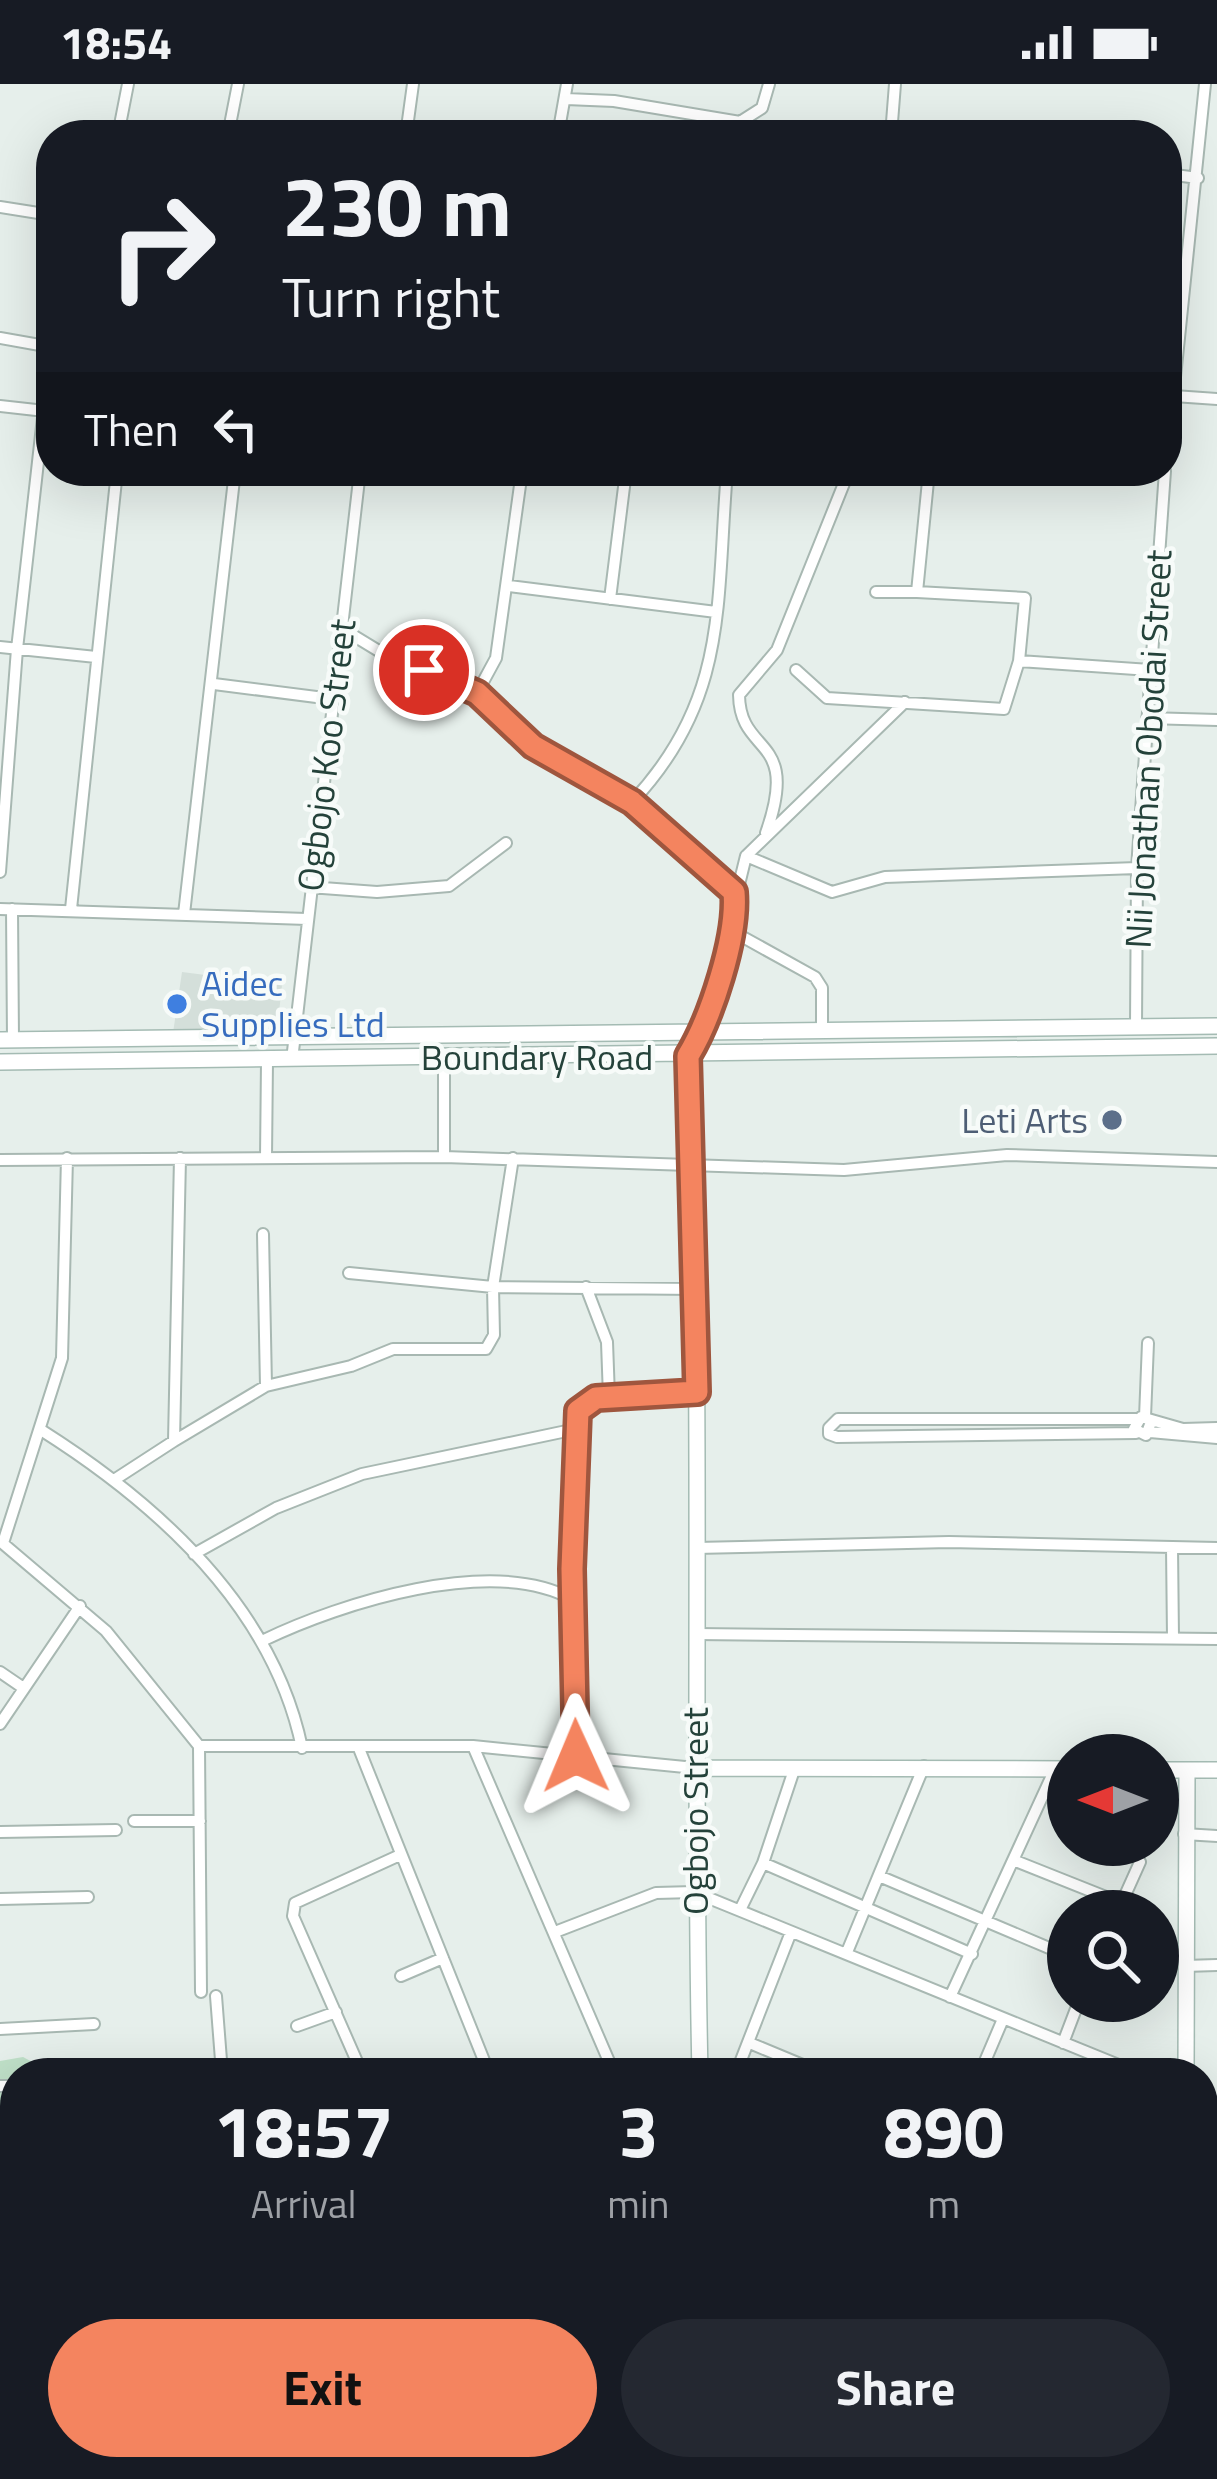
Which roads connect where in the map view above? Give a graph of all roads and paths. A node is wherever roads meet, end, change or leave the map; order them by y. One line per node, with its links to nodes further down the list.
1 (128, 84): 9 (street)
2 (238, 84): 10 (street)
3 (412, 84): 11 (street)
4 (567, 84): 8 (street)
5 (769, 84): 14 (street)
6 (895, 84): 15 (street)
7 (1205, 84): 17 (street)
8 (566, 100): 12 (street); 13 (street)
9 (121, 120)
10 (231, 120)
11 (408, 120)
12 (561, 120)
13 (728, 120)
14 (743, 120)
15 (892, 120)
16 (1182, 176): 17 (street)
17 (1198, 178): 20 (street)
18 (0, 207): 19 (street)
19 (36, 213)
20 (1182, 323)
21 (0, 338): 22 (street)
22 (36, 344)
23 (1182, 397): 24 (street)
24 (1217, 399)
25 (0, 406): 26 (street)
26 (36, 410)
27 (36, 486): 44 (street)
28 (115, 486): 45 (street)
29 (234, 486): 49 (street)
30 (358, 486): 42 (street, Ogbojo Koo Street)
31 (520, 486): 37 (street)
32 (624, 486): 40 (street)
33 (727, 486): 41 (street)
34 (843, 486): 56 (street)
35 (928, 486): 39 (street)
36 (1164, 486): 48 (street, Nii Jonathan Obodai Street)
37 (508, 586): 40 (street); 50 (street)
38 (876, 592): 39 (street)
39 (917, 592): 46 (street)
40 (610, 599): 41 (street)
41 (716, 612): 55 (street)
42 (341, 628): 50 (street); 51 (street, Ogbojo Koo Street)
43 (0, 647): 44 (street)
44 (17, 649): 45 (street); 58 (street)
45 (96, 657): 65 (street)
46 (1019, 661): 48 (street); 52 (street)
47 (796, 670): 52 (street)
48 (1150, 670): 53 (street, Nii Jonathan Obodai Street)
49 (214, 684): 51 (street); 66 (street)
50 (477, 693): 55 (street)
51 (332, 699): 62 (street, Ogbojo Koo Street)
52 (905, 702): 56 (street)
53 (1147, 718): 54 (street); 60 (street, Nii Jonathan Obodai Street)
54 (1217, 720)
55 (632, 802): 63 (street)
56 (766, 832): 59 (street)
57 (506, 843): 62 (street)
58 (1, 851): 61 (street)
59 (746, 856): 60 (street); 63 (street)
60 (1137, 868): 69 (street, Nii Jonathan Obodai Street)
61 (0, 872)
62 (309, 887): 67 (street, Ogbojo Koo Street)
63 (734, 892): 68 (street)
64 (6, 909): 65 (street); 73 (street)
65 (71, 909): 66 (street)
66 (184, 914): 67 (street)
67 (307, 920): 74 (street, Ogbojo Koo Street)
68 (732, 931): 71 (street); 72 (street)
69 (1136, 1026): 70 (main road, Boundary Road); 71 (main road, Boundary Road)
70 (1217, 1026)
71 (822, 1030): 72 (main road, Boundary Road)
72 (703, 1031): 74 (main road, Boundary Road); 76 (main road)
73 (6, 1040): 74 (main road, Boundary Road)
74 (294, 1040): 79 (street, Ogbojo Koo Street)
75 (1217, 1046): 76 (main road, Boundary Road)
76 (688, 1056): 77 (main road, Boundary Road); 88 (main road, Ogbojo Street)
77 (443, 1057): 79 (main road, Boundary Road); 83 (street)
78 (267, 1060): 79 (main road, Boundary Road); 80 (main road, Boundary Road); 82 (street)
79 (292, 1060)
80 (0, 1062)
81 (180, 1157): 82 (street); 84 (street); 103 (street)
82 (266, 1157): 83 (street)
83 (444, 1157): 85 (street)
84 (67, 1158): 86 (street); 101 (street)
85 (513, 1158): 88 (street); 91 (street)
86 (0, 1160)
87 (1217, 1162): 88 (street)
88 (692, 1166): 93 (main road, Ogbojo Street)
89 (263, 1234): 95 (street)
90 (349, 1274): 91 (street)
91 (493, 1287): 92 (street); 95 (street)
92 (586, 1287): 93 (street); 97 (street)
93 (698, 1289): 96 (main road, Ogbojo Street)
94 (1148, 1343): 98 (street)
95 (266, 1386): 103 (street)
96 (697, 1392): 97 (street); 107 (main road, Ogbojo Street)
97 (609, 1396): 100 (street)
98 (1144, 1425): 98 (street); 99 (street); 102 (street)
99 (1217, 1428)
100 (576, 1429): 109 (street); 110 (street)
101 (41, 1430): 104 (street); 105 (street)
102 (1217, 1438)
103 (175, 1441): 104 (street)
104 (118, 1478): 109 (street)
105 (1, 1542): 113 (street)
106 (1172, 1547): 107 (street); 108 (street); 115 (street)
107 (696, 1548): 114 (main road, Ogbojo Street)
108 (1217, 1548)
109 (194, 1554): 117 (street)
110 (572, 1569): 111 (street); 112 (street)
111 (552, 1588): 112 (street); 117 (street)
112 (572, 1599): 125 (street)
113 (80, 1606): 119 (street); 121 (street)
114 (696, 1634): 115 (street); 127 (main road, Ogbojo Street)
115 (1173, 1638): 116 (street)
116 (1217, 1639)
117 (264, 1640): 124 (street)
118 (0, 1672): 119 (street)
119 (22, 1688): 120 (street)
120 (0, 1724)
121 (199, 1746): 124 (street); 135 (street)
122 (358, 1746): 123 (street); 124 (street); 140 (street)
123 (473, 1746): 125 (street); 151 (street)
124 (302, 1748)
125 (576, 1756): 127 (street)
126 (924, 1766): 128 (main road); 129 (main road); 143 (street)
127 (694, 1768): 129 (main road); 145 (main road, Ogbojo Street)
128 (1047, 1769)
129 (794, 1770): 142 (street)
130 (1179, 1770): 131 (main road)
131 (1187, 1770): 132 (main road); 138 (main road)
132 (1217, 1770)
133 (1047, 1796): 141 (street)
134 (134, 1821): 135 (street)
135 (200, 1821): 160 (street)
136 (116, 1830): 137 (street)
137 (0, 1832)
138 (1184, 1834): 139 (street); 158 (main road)
139 (1217, 1836)
140 (400, 1855): 156 (street); 163 (street)
141 (1013, 1860): 144 (street); 150 (street)
142 (763, 1863): 148 (street); 149 (street)
143 (880, 1876): 148 (street); 150 (street)
144 (1081, 1890)
145 (694, 1892): 149 (street); 151 (street); 175 (main road, Ogbojo Street)
146 (88, 1897): 147 (street)
147 (0, 1899)
148 (867, 1906): 154 (street); 155 (street)
149 (741, 1908): 152 (street)
150 (986, 1922): 153 (street); 155 (street)
151 (555, 1933): 174 (street)
152 (791, 1933): 154 (street); 170 (street)
153 (1047, 1948)
154 (847, 1952): 162 (street)
155 (972, 1954): 162 (street)
156 (443, 1958): 159 (street); 173 (street)
157 (1217, 1965): 158 (street)
158 (1185, 1966): 180 (main road)
159 (400, 1976)
160 (201, 1992)
161 (216, 1996): 171 (street)
162 (950, 1997): 164 (street)
163 (336, 2012): 167 (street); 172 (street)
164 (1003, 2019): 169 (street); 178 (street)
165 (1071, 2022): 169 (street)
166 (94, 2024): 168 (street)
167 (297, 2026)
168 (0, 2029)
169 (1063, 2043): 179 (street)
170 (752, 2044): 176 (street); 177 (street)
171 (221, 2058)
172 (356, 2058)
173 (483, 2058)
174 (608, 2058)
175 (700, 2058)
176 (744, 2058)
177 (785, 2058)
178 (986, 2058)
179 (1091, 2058)
180 (1186, 2058)

